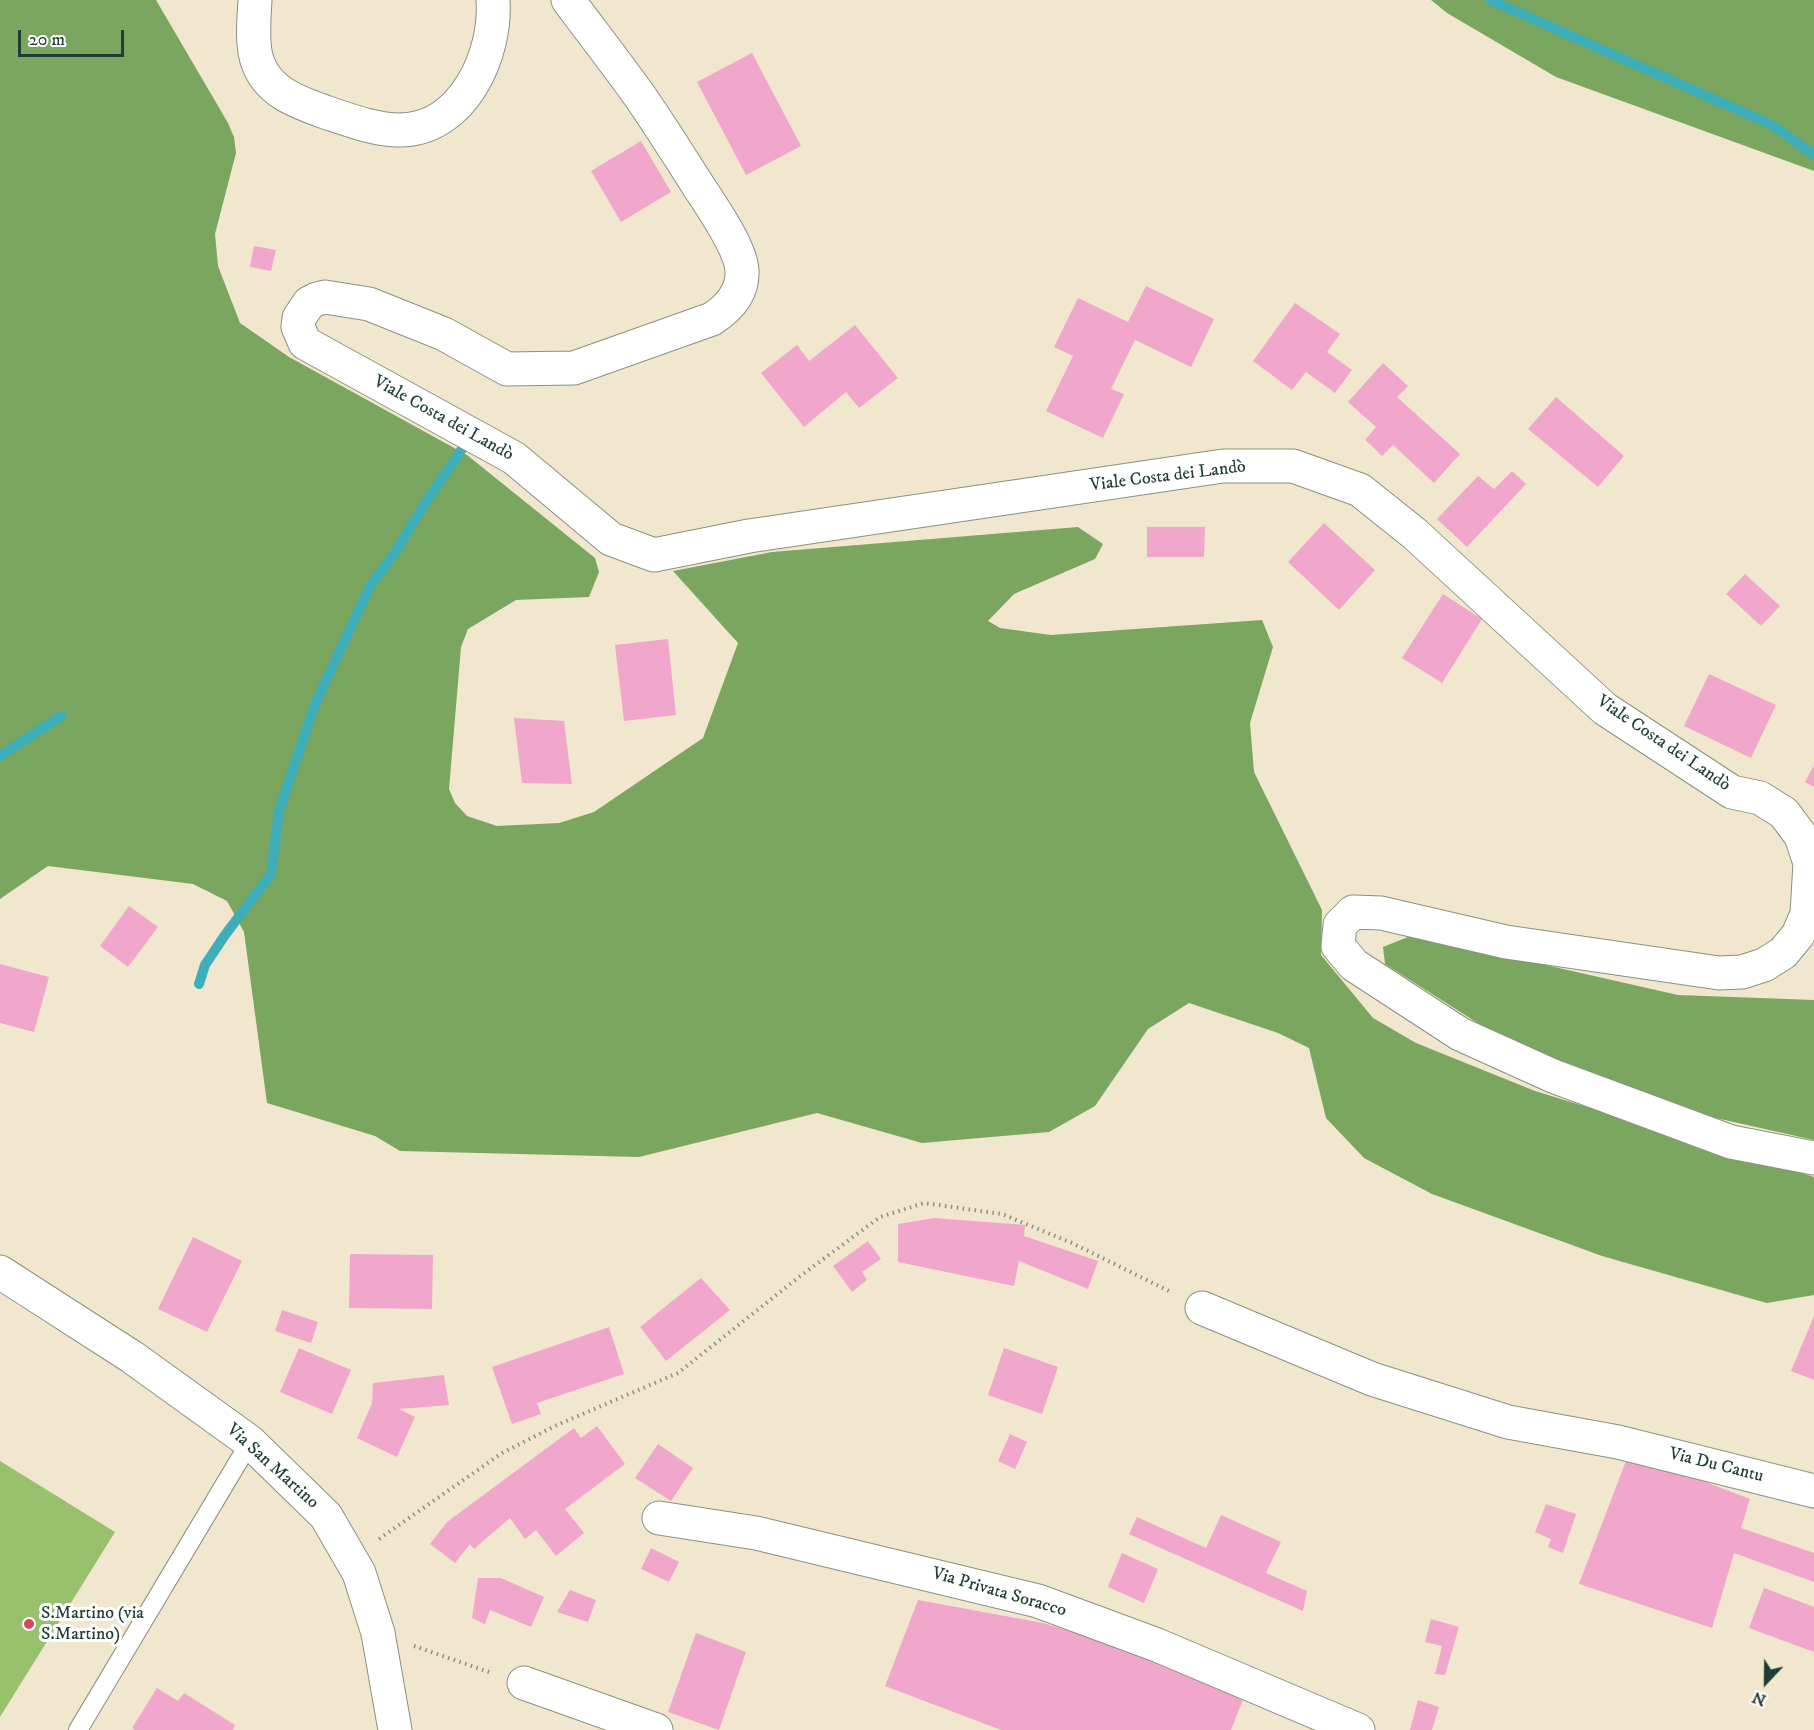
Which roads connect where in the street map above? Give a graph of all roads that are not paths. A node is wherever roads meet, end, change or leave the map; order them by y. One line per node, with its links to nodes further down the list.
1 (255, 0): 2 (street)
2 (493, 0)
3 (568, 0): 4 (street, Viale Costa dei Landò)
4 (1814, 1158)
5 (0, 1272): 7 (street, Via San Martino)
6 (1202, 1308): 8 (street, Via Du Cantu)
7 (250, 1442): 11 (lane); 12 (street, Via San Martino)
8 (1814, 1491)
9 (659, 1518): 14 (street, Via Privata Soracco)
10 (524, 1683): 13 (street)
11 (78, 1730)
12 (394, 1730)
13 (656, 1730)
14 (1358, 1730)

